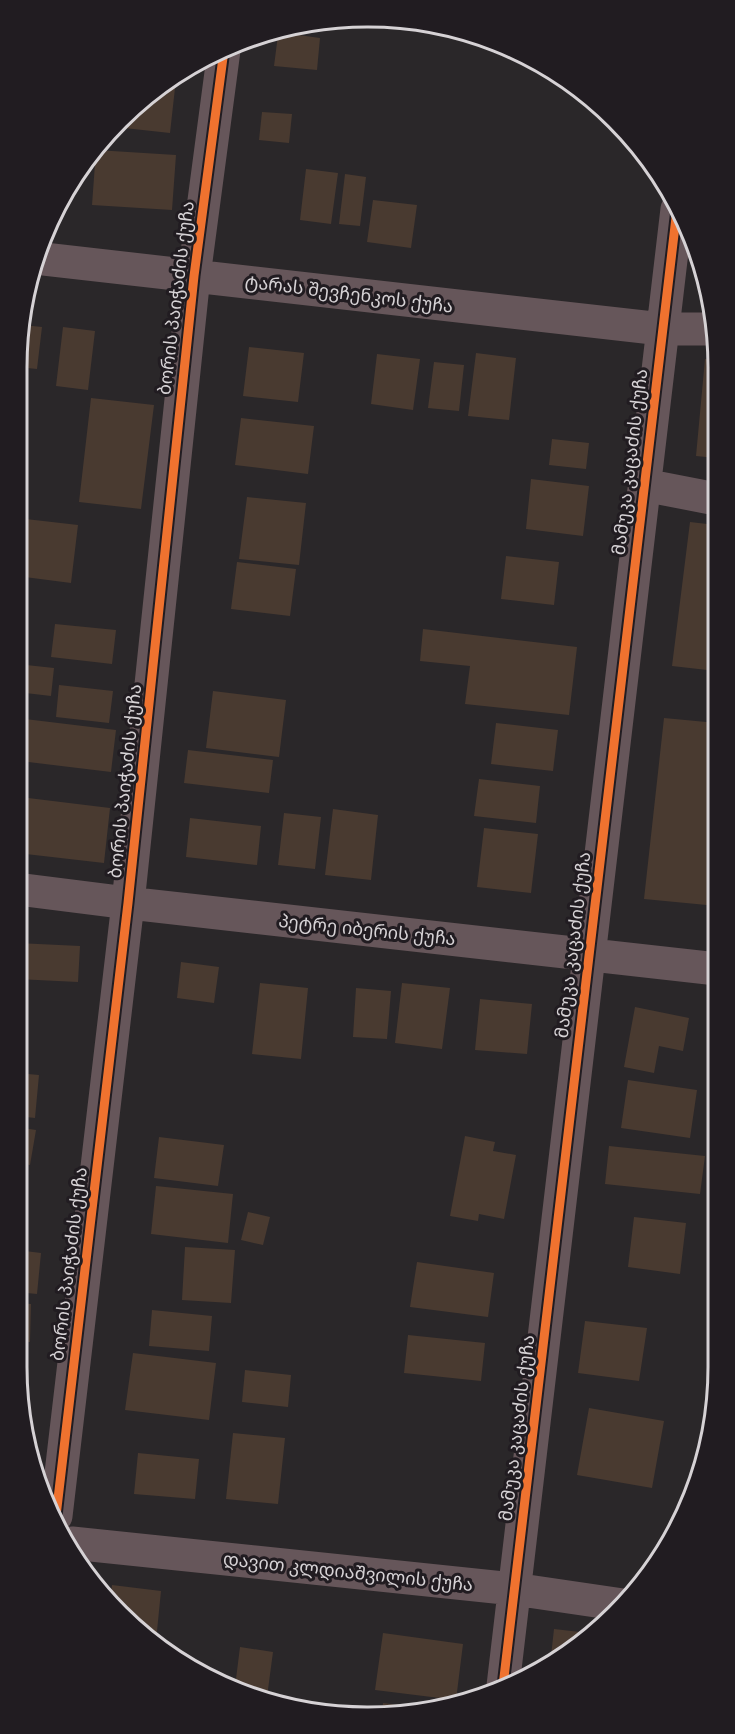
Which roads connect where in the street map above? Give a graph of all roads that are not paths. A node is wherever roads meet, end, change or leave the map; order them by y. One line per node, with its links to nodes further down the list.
1 (223, 59): 4 (street, ბორის პაიჭაძის ქუჩა)
2 (675, 220): 5 (street, მამუკა კაცაძის ქუჩა)
3 (45, 259): 4 (street, ტარას შევჩენკოს ქუჩა)
4 (194, 276): 5 (street, ტარას შევჩენკოს ქუჩა); 10 (street, ბორის პაიჭაძის ქუჩა)
5 (662, 330): 6 (street, ტარას შევჩენკოს ქუჩა); 7 (street, მამუკა კაცაძის ქუჩა)
6 (706, 330)
7 (644, 485): 8 (street); 11 (street, მამუკა კაცაძის ქუჩა)
8 (708, 497)
9 (27, 890): 10 (street, პეტრე იბერის ქუჩა)
10 (129, 903): 11 (street, პეტრე იბერის ქუჩა); 13 (street, ბორის პაიჭაძის ქუჩა)
11 (589, 954): 12 (street, პეტრე იბერის ქუჩა); 15 (street, მამუკა კაცაძის ქუჩა)
12 (708, 968)
13 (57, 1506)
14 (77, 1543): 15 (street, დავით კლდიაშვილის ქუჩა)
15 (514, 1589): 16 (street, დავით კლდიაშვილის ქუჩა); 17 (street, მამუკა კაცაძის ქუჩა)
16 (612, 1603)
17 (504, 1678)

